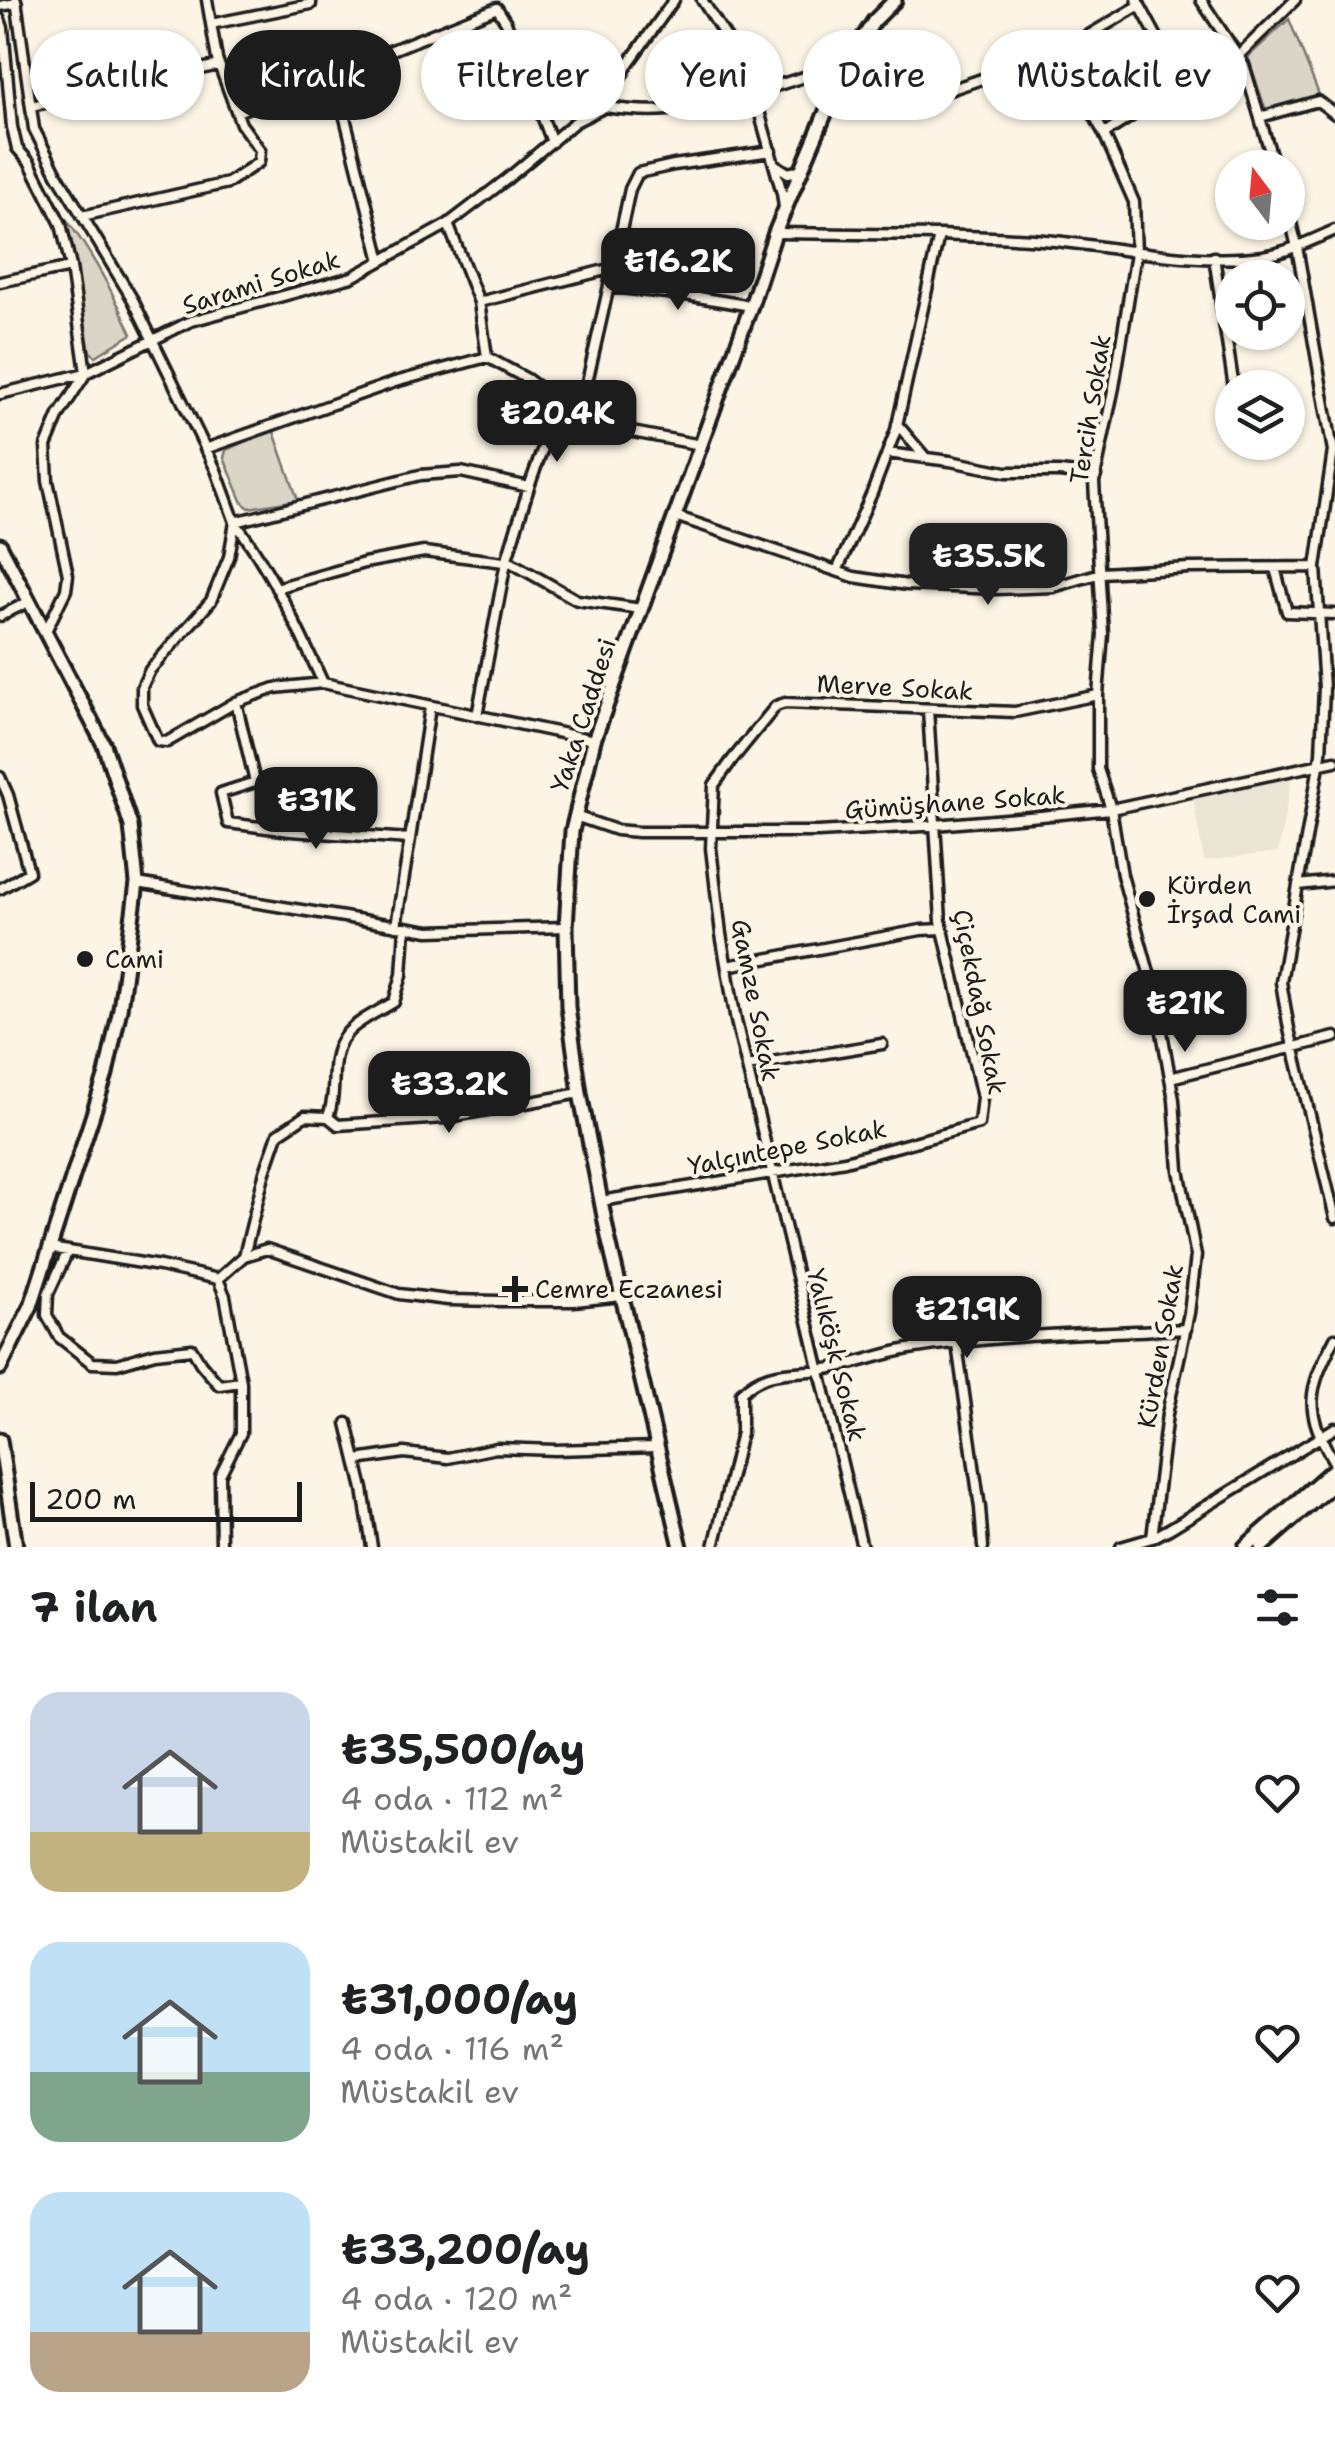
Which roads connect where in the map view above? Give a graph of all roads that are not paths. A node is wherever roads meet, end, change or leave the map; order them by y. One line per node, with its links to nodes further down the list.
1 (207, 0): 13 (street)
2 (674, 0): 23 (street)
3 (702, 0): 14 (street)
4 (894, 0): 15 (street, Yaka Caddesi)
5 (1200, 0): 18 (street)
6 (1296, 0): 20 (street)
7 (314, 1): 13 (street)
8 (16, 2): 11 (street); 27 (street)
9 (1138, 2): 16 (street); 17 (street)
10 (497, 4): 19 (street); 39 (street)
11 (0, 6)
12 (0, 18): 26 (street)
13 (211, 24): 21 (street)
14 (721, 30)
15 (868, 30)
16 (1094, 30)
17 (1153, 30)
18 (1220, 30)
19 (401, 45)
20 (1247, 47)
21 (219, 65): 22 (street); 25 (street)
22 (204, 68)
23 (625, 70)
24 (1247, 75): 29 (street)
25 (224, 79)
26 (4, 93): 55 (street)
27 (30, 93)
28 (1335, 114): 29 (street)
29 (1260, 117): 40 (street)
30 (33, 120): 44 (street)
31 (239, 120): 44 (street)
32 (346, 120): 54 (street)
33 (579, 120): 39 (street, Sarami Sokak)
34 (762, 120): 41 (street)
35 (823, 120): 43 (street, Yaka Caddesi)
36 (1096, 120): 38 (street, Tercih Sokak)
37 (1126, 120): 38 (street)
38 (1104, 134): 52 (street, Tercih Sokak)
39 (552, 142): 46 (street, Sarami Sokak)
40 (1270, 150)
41 (771, 151): 42 (street); 56 (street)
42 (774, 163): 43 (street); 45 (street)
43 (802, 170): 45 (street, Yaka Caddesi)
44 (82, 216): 61 (street)
45 (784, 216): 48 (street, Yaka Caddesi)
46 (448, 224): 54 (street, Sarami Sokak); 59 (street)
47 (1335, 230): 51 (street)
48 (775, 233): 49 (street); 60 (street, Yaka Caddesi)
49 (939, 235): 52 (street); 68 (street)
50 (1295, 240): 51 (street)
51 (1297, 247): 53 (street); 71 (street)
52 (1136, 253): 53 (street); 74 (street, Tercih Sokak)
53 (1214, 258): 63 (street)
54 (381, 261): 61 (street, Sarami Sokak)
55 (71, 267): 57 (street); 64 (street)
56 (613, 268): 58 (street); 59 (street)
57 (0, 282)
58 (608, 287): 60 (street); 67 (street)
59 (479, 302): 62 (street)
60 (751, 306): 69 (street, Yaka Caddesi)
61 (151, 342): 64 (street, Sarami Sokak); 70 (street)
62 (488, 358): 66 (street); 70 (street)
63 (1231, 370)
64 (86, 373): 65 (street, Sarami Sokak); 90 (street)
65 (0, 394)
66 (559, 404): 67 (street); 75 (street)
67 (580, 413): 69 (street)
68 (898, 424): 72 (street); 73 (street)
69 (700, 445): 76 (street, Yaka Caddesi)
70 (205, 449): 77 (street)
71 (1334, 450): 81 (street)
72 (887, 453): 73 (street); 82 (street)
73 (926, 458): 74 (street)
74 (1096, 476): 83 (street, Tercih Sokak)
75 (528, 487): 77 (street); 79 (street)
76 (675, 516): 82 (street); 86 (street, Yaka Caddesi)
77 (235, 522): 84 (street); 93 (street)
78 (0, 545): 85 (street)
79 (506, 562): 84 (street); 86 (street); 96 (street)
80 (1275, 568): 81 (street); 83 (street); 87 (street)
81 (1316, 568): 87 (street)
82 (838, 571): 83 (street)
83 (1101, 572): 92 (street, Kürden Sokak)
84 (276, 588): 91 (street)
85 (30, 601): 89 (street); 90 (street)
86 (641, 608): 97 (street, Yaka Caddesi)
87 (1320, 614): 88 (street); 99 (street)
88 (1335, 614)
89 (0, 616)
90 (46, 632): 107 (street)
91 (324, 683): 93 (street); 94 (street)
92 (1098, 694): 95 (street, Merve Sokak); 101 (street, Kürden Sokak)
93 (236, 702): 105 (street)
94 (430, 707): 96 (street); 105 (street)
95 (928, 709): 103 (street, Çiçekdağ Sokak); 104 (street, Merve Sokak)
96 (477, 716): 97 (street)
97 (594, 740): 102 (street, Yaka Caddesi)
98 (1335, 761): 99 (street, Gümüşhane Sokak)
99 (1319, 765): 101 (street, Gümüşhane Sokak); 108 (street)
100 (0, 777): 109 (street)
101 (1111, 808): 103 (street, Gümüşhane Sokak); 118 (street, Kürden Sokak)
102 (575, 816): 104 (street, Gümüşhane Sokak); 111 (street, Yaka Caddesi)
103 (936, 825): 104 (street, Gümüşhane Sokak); 112 (street, Çiçekdağ Sokak)
104 (710, 832): 113 (street, Gamze Sokak)
105 (410, 839): 110 (street)
106 (1335, 881): 108 (street)
107 (137, 884): 110 (street); 125 (street)
108 (1298, 885): 116 (street)
109 (0, 889)
110 (401, 927): 111 (street); 120 (street)
111 (566, 927): 119 (street, Yaka Caddesi)
112 (943, 929): 113 (street); 121 (street, Çiçekdağ Sokak)
113 (727, 966): 117 (street, Gamze Sokak)
114 (1335, 1036): 116 (street)
115 (882, 1044): 117 (street)
116 (1294, 1047): 118 (street); 124 (street)
117 (747, 1066): 122 (street, Gamze Sokak)
118 (1170, 1078): 130 (street, Kürden Sokak)
119 (580, 1093): 120 (street); 123 (street, Yaka Caddesi)
120 (328, 1116): 127 (street)
121 (980, 1124): 122 (street, Yalçıntepe Sokak)
122 (772, 1173): 123 (street, Yalçıntepe Sokak); 134 (street, Yalıköşk Sokak)
123 (600, 1201): 129 (street, Yaka Caddesi)
124 (1335, 1217)
125 (50, 1248): 126 (street); 133 (street)
126 (68, 1251): 128 (street); 135 (street)
127 (244, 1256): 128 (street); 129 (street)
128 (218, 1279): 135 (street)
129 (622, 1296): 140 (street, Yaka Caddesi)
130 (1186, 1329): 132 (street); 144 (street, Kürden Sokak)
131 (1335, 1338): 138 (street)
132 (957, 1344): 134 (street); 151 (street)
133 (0, 1368)
134 (820, 1370): 149 (street); 150 (street, Yalıköşk Sokak)
135 (241, 1382): 146 (street)
136 (347, 1423): 141 (street)
137 (1335, 1428): 138 (street)
138 (1320, 1438): 142 (street); 144 (street)
139 (0, 1442): 145 (street)
140 (657, 1447): 141 (street); 148 (street, Yaka Caddesi)
141 (357, 1460): 147 (street)
142 (1335, 1466): 153 (street)
143 (1334, 1485): 154 (street)
144 (1152, 1538): 152 (street)
145 (16, 1547)
146 (220, 1547)
147 (372, 1547)
148 (681, 1547)
149 (714, 1547)
150 (862, 1547)
151 (983, 1547)
152 (1121, 1547)
153 (1244, 1547)
154 (1261, 1547)

